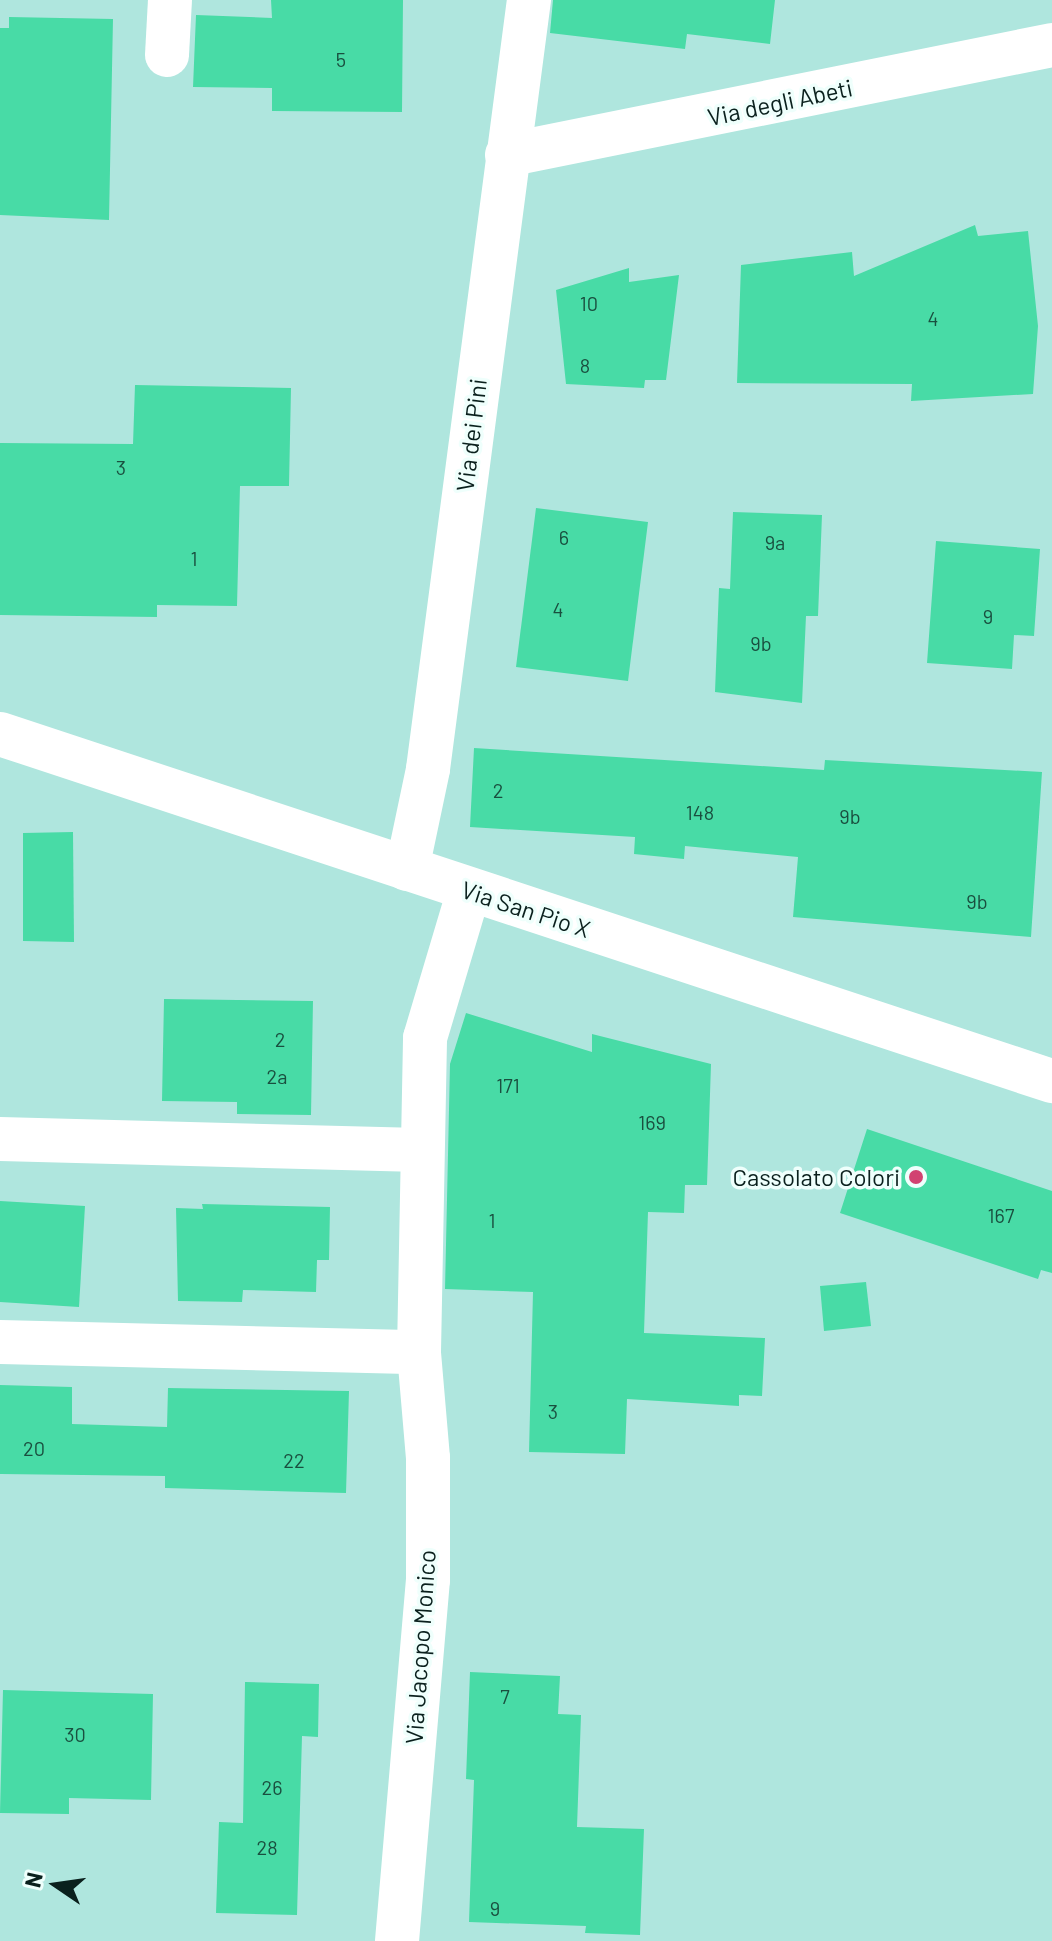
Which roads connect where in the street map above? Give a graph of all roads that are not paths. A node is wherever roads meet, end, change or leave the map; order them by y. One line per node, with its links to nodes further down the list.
1 (170, 0): 4 (street)
2 (529, 0): 5 (street, Via dei Pini)
3 (1052, 45): 5 (street, Via degli Abeti)
4 (167, 55)
5 (507, 155): 7 (street, Via dei Pini)
6 (0, 734): 7 (street, Via San Pio X)
7 (407, 869): 8 (street, Via San Pio X)
8 (469, 890): 9 (street, Via San Pio X); 11 (street, Via Jacopo Monico)
9 (1052, 1081)
10 (0, 1139): 11 (street)
11 (420, 1150): 13 (street, Via Jacopo Monico)
12 (0, 1342): 13 (street)
13 (419, 1352): 14 (street, Via Jacopo Monico)
14 (397, 1941)

